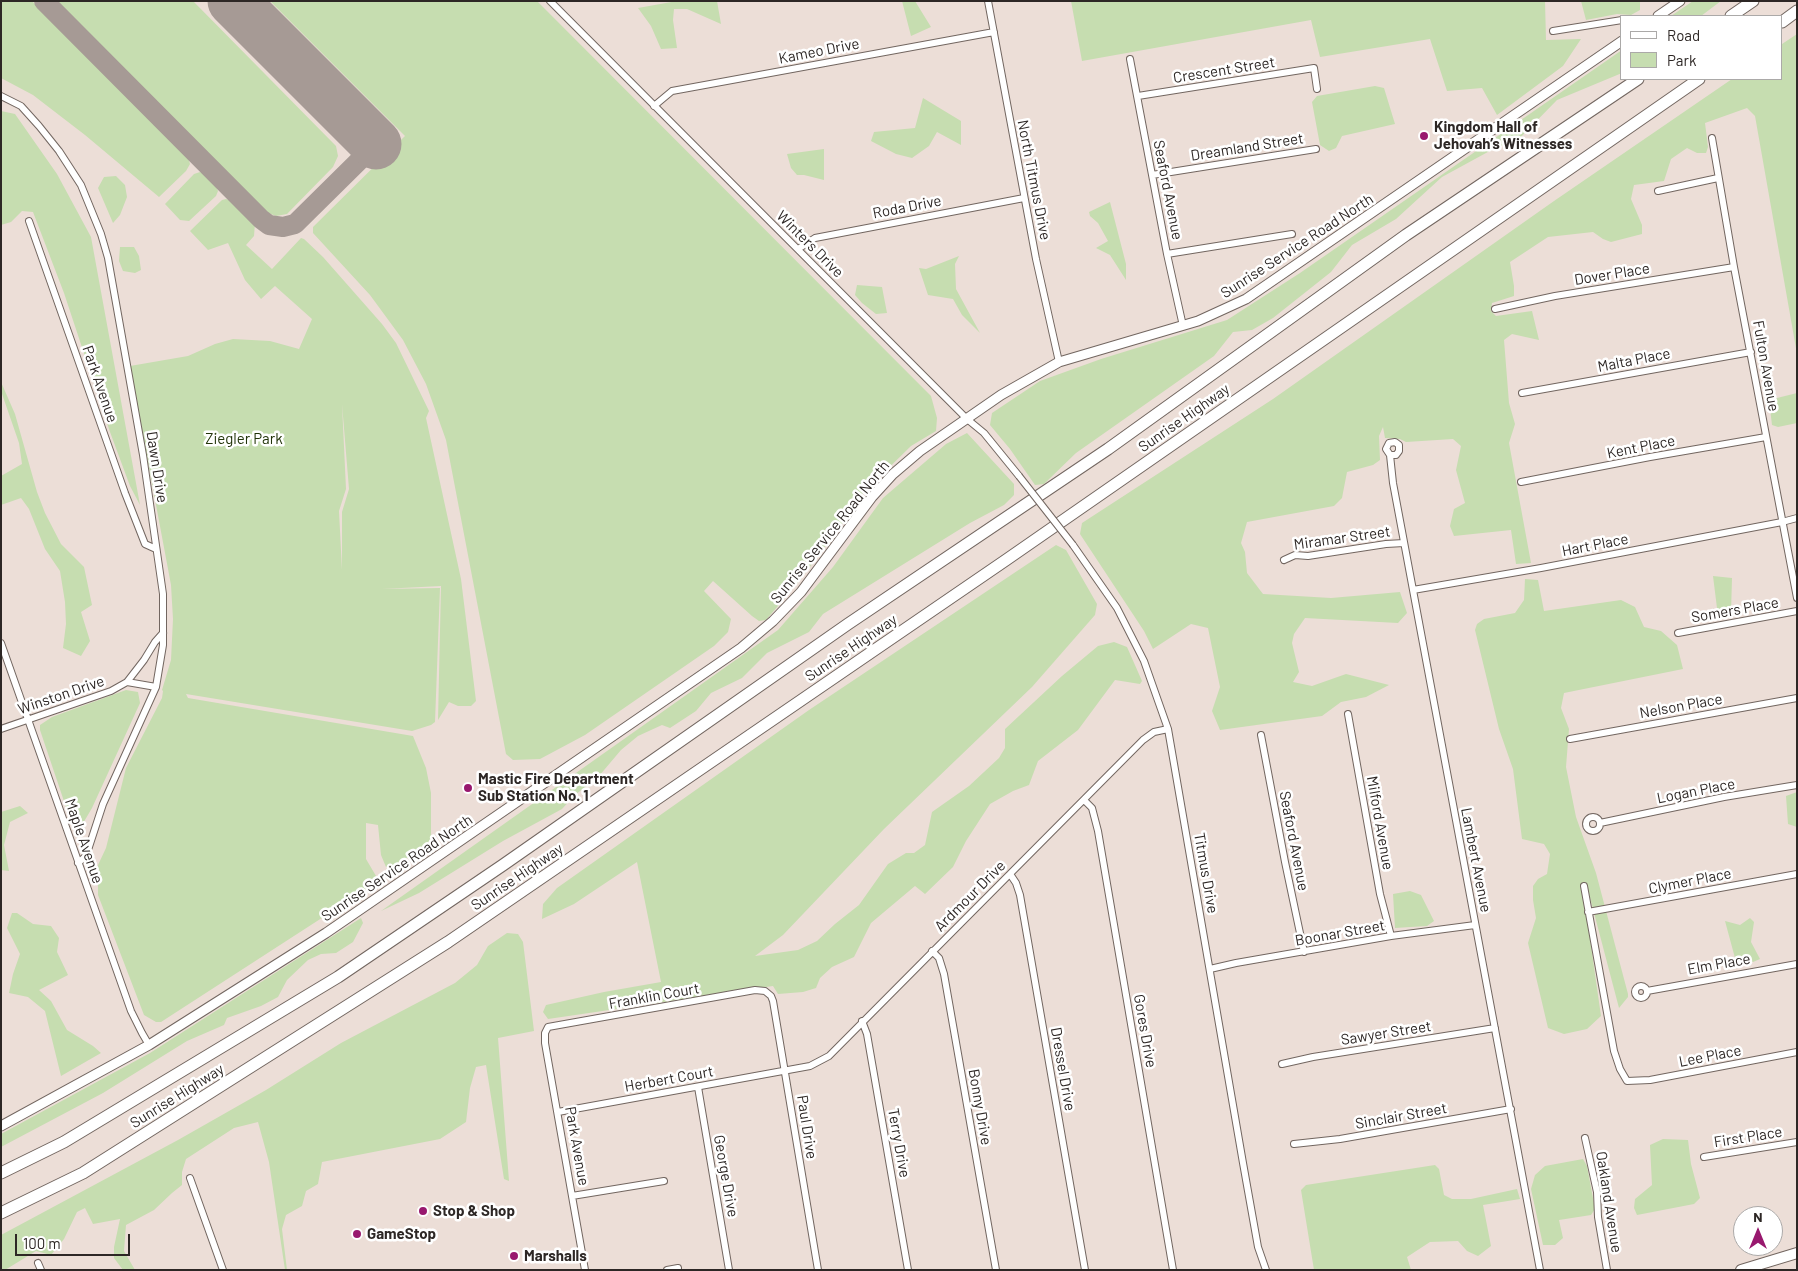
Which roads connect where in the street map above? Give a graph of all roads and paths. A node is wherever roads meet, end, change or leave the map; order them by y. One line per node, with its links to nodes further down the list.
1 (550, 1): 19 (street, Winters Drive)
2 (988, 1): 11 (street, North Titmus Drive)
3 (1680, 1): 6 (street)
4 (1753, 1): 7 (highway)
5 (1797, 11): 9 (highway)
6 (1659, 15)
7 (1732, 15)
8 (1620, 20): 10 (street)
9 (1783, 21)
10 (1553, 31)
11 (994, 32): 19 (street, Kameo Drive); 25 (street, North Titmus Drive)
12 (1620, 42): 32 (street, Sunrise Service Road North)
13 (1130, 59): 18 (street, Seaford Avenue)
14 (1637, 80): 92 (highway, Sunrise Highway)
15 (1698, 80): 96 (highway, Sunrise Highway)
16 (1317, 89): 18 (street, Crescent Street)
17 (1, 96): 44 (street, Dawn Drive)
18 (1138, 96): 22 (street, Seaford Avenue)
19 (654, 106): 28 (street, Winters Drive)
20 (1712, 138): 23 (street, Fulton Avenue)
21 (1316, 149): 22 (street, Dreamland Street)
22 (1152, 175): 29 (street, Seaford Avenue)
23 (1718, 178): 24 (street); 30 (street, Fulton Avenue)
24 (1658, 191)
25 (1024, 198): 28 (street, Roda Drive); 34 (street, North Titmus Drive)
26 (30, 221): 44 (street, Park Avenue)
27 (1292, 234): 29 (street)
28 (798, 249): 36 (street, Winters Drive)
29 (1167, 254): 32 (street, Seaford Avenue)
30 (1734, 267): 31 (street, Dover Place); 33 (street, Fulton Avenue)
31 (1495, 309)
32 (1184, 326): 34 (street, Sunrise Service Road North)
33 (1751, 352): 35 (street, Malta Place); 37 (street, Fulton Avenue)
34 (1058, 362): 36 (street, Sunrise Service Road North)
35 (1522, 394)
36 (967, 419): 40 (street, Winters Drive, bridge); 80 (street, Sunrise Service Road North)
37 (1766, 438): 39 (street, Kent Place); 42 (street, Fulton Avenue)
38 (1390, 455): 43 (street, Lambert Avenue)
39 (1521, 482)
40 (1046, 510): 58 (street, Titmus Drive, bridge)
41 (1797, 518): 42 (street, Hart Place)
42 (1782, 522): 46 (street, Hart Place); 47 (street, Fulton Avenue)
43 (1404, 543): 45 (street, Miramar Street); 46 (street, Lambert Avenue)
44 (156, 549): 49 (street, Dawn Drive)
45 (1284, 560)
46 (1413, 590): 69 (street, Lambert Avenue)
47 (1797, 598)
48 (1797, 611): 50 (street, Somers Place)
49 (163, 633): 52 (street, Winston Drive); 53 (street, Dawn Drive)
50 (1678, 633)
51 (1, 643): 56 (street, Maple Avenue)
52 (127, 682): 53 (street, Winston Drive); 56 (street, Winston Drive)
53 (156, 688): 64 (street, Dawn Drive)
54 (1797, 698): 60 (street, Nelson Place)
55 (1348, 714): 70 (street, Milford Avenue)
56 (28, 719): 57 (street, Winston Drive); 64 (street, Maple Avenue)
57 (1, 729)
58 (1168, 729): 62 (street, Ardmour Drive); 74 (street, Titmus Drive)
59 (1261, 735): 72 (street, Seaford Avenue)
60 (1570, 739)
61 (1797, 785): 63 (street, Logan Place)
62 (1084, 800): 65 (street, Ardmour Drive); 107 (street, Gores Drive)
63 (1600, 823)
64 (78, 864): 80 (street, Maple Avenue)
65 (1010, 874): 71 (street, Ardmour Drive); 106 (street, Dressel Drive)
66 (1797, 874): 68 (street, Clymer Place)
67 (1584, 886): 68 (street)
68 (1588, 912): 81 (street, Lee Place)
69 (1475, 924): 70 (street, Boonar Street); 79 (street, Lambert Avenue)
70 (1391, 936): 72 (street, Boonar Street)
71 (932, 951): 77 (street, Ardmour Drive); 105 (street, Bonny Drive)
72 (1304, 952): 74 (street, Boonar Street)
73 (1797, 964): 75 (street, Elm Place)
74 (1210, 969): 108 (street, Titmus Drive)
75 (1646, 991)
76 (765, 992): 78 (street, Franklin Court); 83 (street, Paul Drive)
77 (862, 1021): 83 (street, Ardmour Drive); 104 (street, Terry Drive)
78 (548, 1027): 86 (street, Park Avenue)
79 (1495, 1028): 82 (street, Sawyer Street); 85 (street, Lambert Avenue)
80 (150, 1044): 87 (street, Sunrise Service Road North)
81 (1797, 1052)
82 (1282, 1064)
83 (785, 1071): 84 (street, Herbert Court); 103 (street, Paul Drive)
84 (698, 1087): 86 (street, Herbert Court); 102 (street, George Drive)
85 (1511, 1109): 90 (street, Sinclair Street); 109 (street, Lambert Avenue)
86 (558, 1112): 95 (street, Park Avenue)
87 (1, 1126)
88 (1585, 1138): 110 (street, Oakland Avenue)
89 (1797, 1142): 91 (street, First Place)
90 (1294, 1144)
91 (1704, 1157)
92 (1, 1173)
93 (190, 1178): 99 (street)
94 (664, 1180): 95 (street)
95 (572, 1196): 100 (street, Park Avenue)
96 (1, 1213)
97 (1797, 1253): 111 (main road)
98 (678, 1268): 101 (street)
99 (223, 1270)
100 (585, 1270)
101 (667, 1270)
102 (730, 1270)
103 (818, 1270)
104 (908, 1270)
105 (996, 1270)
106 (1085, 1270)
107 (1173, 1270)
108 (1266, 1270)
109 (1540, 1270)
110 (1607, 1270)
111 (1741, 1270)

